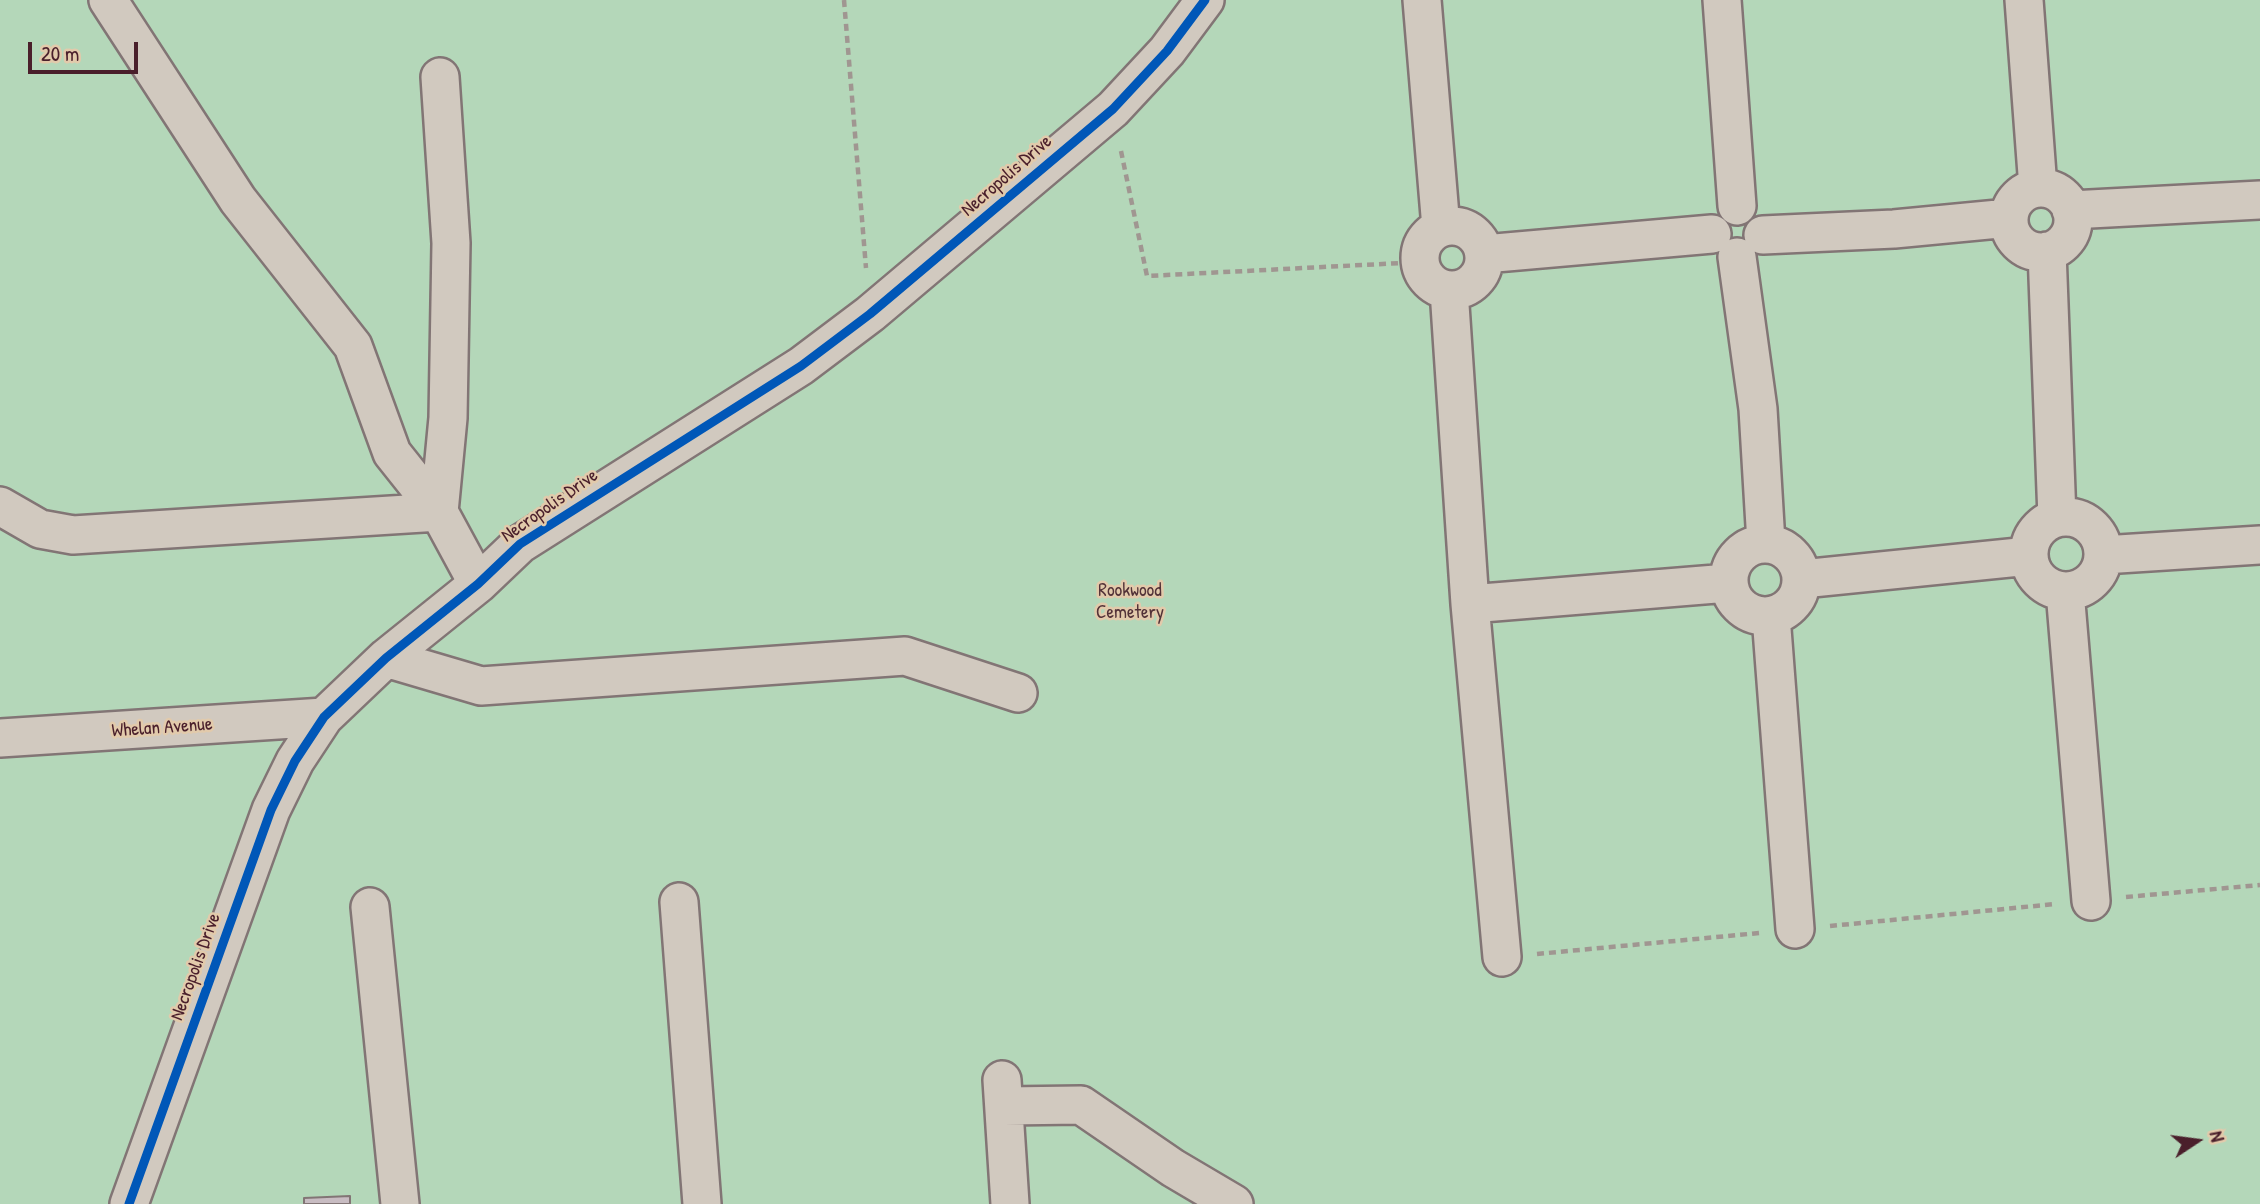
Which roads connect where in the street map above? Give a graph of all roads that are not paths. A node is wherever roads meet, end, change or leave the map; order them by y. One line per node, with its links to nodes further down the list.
1 (108, 0): 17 (street)
2 (1205, 0): 25 (street, Necropolis Drive)
3 (1422, 0): 11 (street)
4 (1721, 0): 12 (street)
5 (2024, 0): 7 (street)
6 (440, 76): 17 (street)
7 (2038, 188): 9 (street); 10 (street)
8 (2260, 200): 9 (street)
9 (2071, 210): 13 (street)
10 (2009, 218): 12 (street); 13 (street)
11 (1441, 228): 14 (street); 15 (street)
12 (1737, 242): 14 (street); 19 (street)
13 (2047, 251): 18 (street)
14 (1484, 254): 15 (street)
15 (1449, 290): 27 (street)
16 (0, 506): 17 (street)
17 (439, 513): 25 (street)
18 (2057, 518): 21 (street); 22 (street)
19 (1766, 543): 23 (street); 24 (street)
20 (2260, 545): 21 (street)
21 (2104, 555): 26 (street)
22 (2029, 556): 23 (street); 26 (street)
23 (1802, 579): 28 (street)
24 (1728, 583): 27 (street); 28 (street)
25 (478, 584): 29 (street, Necropolis Drive)
26 (2065, 591): 33 (street)
27 (1470, 604): 37 (street)
28 (1771, 616): 36 (street)
29 (386, 658): 30 (street); 31 (street, Necropolis Drive)
30 (1018, 693)
31 (324, 717): 32 (street, Whelan Avenue); 39 (street, Necropolis Drive)
32 (0, 738)
33 (2091, 901)
34 (679, 902): 41 (street)
35 (370, 907): 40 (street)
36 (1795, 929)
37 (1502, 957)
38 (1001, 1203): 42 (street)
39 (129, 1204)
40 (400, 1204)
41 (702, 1204)
42 (1234, 1204)

